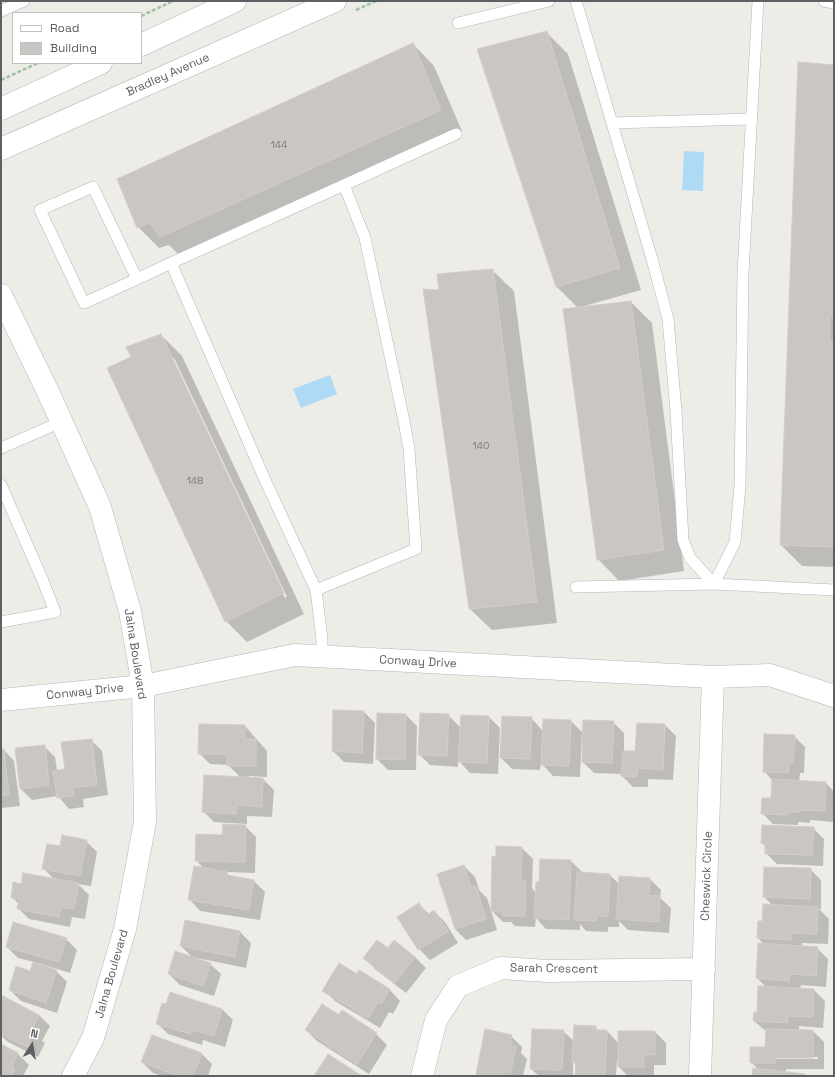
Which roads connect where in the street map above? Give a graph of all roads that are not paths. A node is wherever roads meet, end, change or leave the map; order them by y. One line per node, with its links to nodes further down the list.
1 (24, 1): 9 (lane)
2 (235, 1): 11 (street)
3 (335, 1): 17 (street, Bradley Avenue)
4 (549, 1): 10 (lane)
5 (576, 1): 15 (lane)
6 (758, 1): 14 (lane)
7 (824, 1): 8 (lane)
8 (834, 3)
9 (1, 11)
10 (458, 23)
11 (142, 45)
12 (99, 64): 13 (street)
13 (1, 109)
14 (751, 119): 15 (lane); 25 (lane)
15 (612, 123): 25 (lane)
16 (456, 134): 18 (lane)
17 (1, 149)
18 (344, 185): 19 (lane); 27 (lane)
19 (171, 263): 20 (lane); 27 (lane)
20 (136, 279): 20 (lane)
21 (1, 295): 22 (street, Jalna Boulevard)
22 (62, 422): 23 (lane); 32 (street, Jalna Boulevard)
23 (1, 448)
24 (1, 486): 29 (lane)
25 (714, 584): 26 (lane); 28 (lane)
26 (576, 587)
27 (316, 590): 30 (lane)
28 (834, 590)
29 (1, 622)
30 (322, 657): 31 (street, Conway Drive); 32 (street, Conway Drive)
31 (713, 677): 33 (street, Conway Drive); 35 (street, Cheswick Circle)
32 (143, 686): 34 (street, Conway Drive); 36 (street, Jalna Boulevard)
33 (834, 696)
34 (1, 700)
35 (704, 969): 37 (street, Sarah Crescent); 38 (street, Cheswick Circle)
36 (73, 1076)
37 (422, 1076)
38 (700, 1076)

